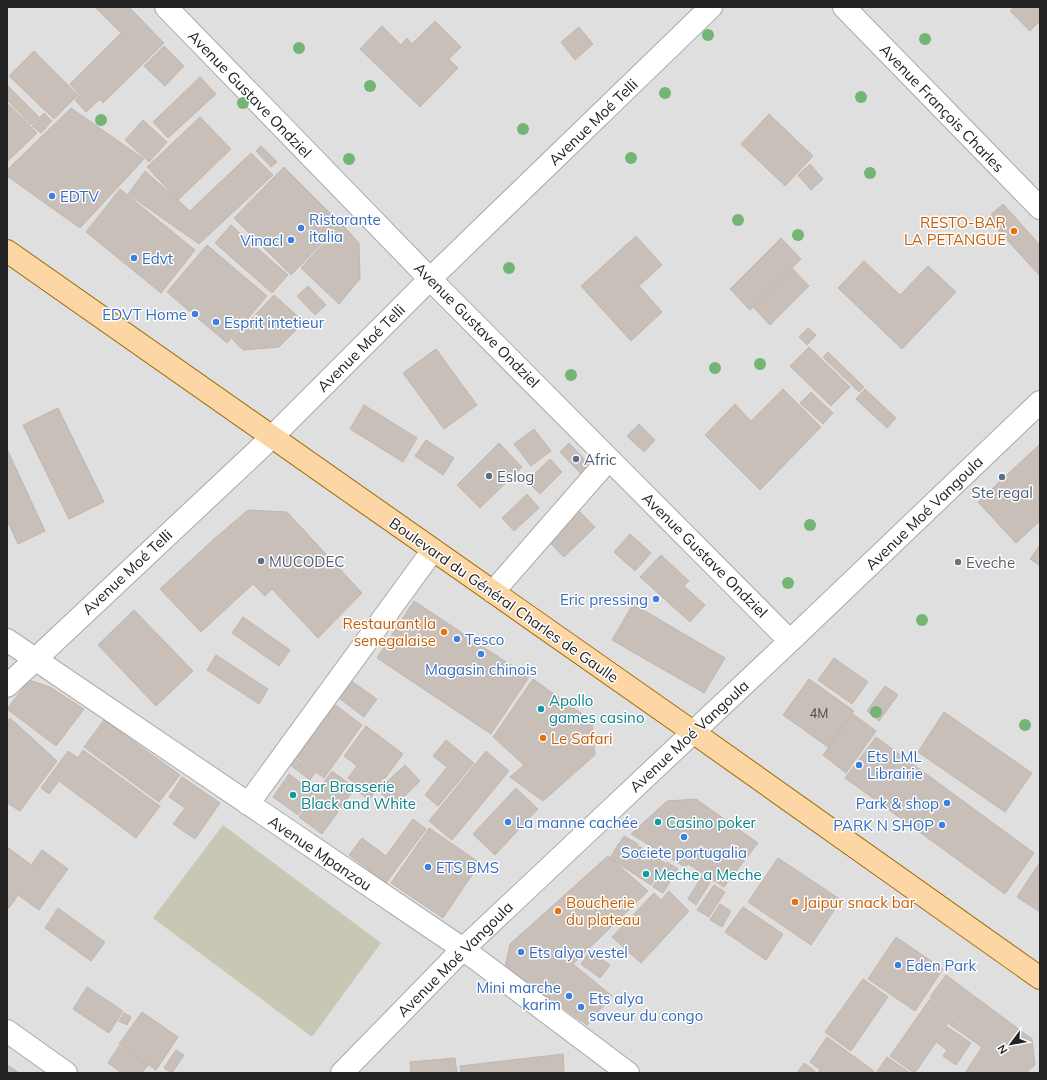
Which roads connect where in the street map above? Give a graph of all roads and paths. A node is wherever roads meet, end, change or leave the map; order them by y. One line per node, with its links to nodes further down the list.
1 (166, 7): 6 (street, Avenue Gustave Ondziel)
2 (712, 7): 6 (street, Avenue Moé Telli)
3 (844, 7): 4 (street, Avenue François Charles)
4 (1040, 208)
5 (7, 251): 8 (main road, Boulevard du Général Charles de Gaulle)
6 (430, 279): 8 (street, Avenue Moé Telli); 9 (street, Avenue Gustave Ondziel)
7 (1040, 402): 13 (street, Avenue Moé Vangoula)
8 (272, 437): 10 (main road, Boulevard du Général Charles de Gaulle); 14 (street, Avenue Moé Telli)
9 (609, 459): 11 (street); 13 (street, Avenue Gustave Ondziel)
10 (433, 550): 11 (main road, Boulevard du Général Charles de Gaulle); 17 (street)
11 (493, 592): 16 (main road, Boulevard du Général Charles de Gaulle)
12 (7, 640): 14 (street, Avenue Mpanzou)
13 (790, 641): 16 (street, Avenue Moé Vangoula)
14 (35, 659): 15 (street, Avenue Moé Telli); 17 (street, Avenue Mpanzou)
15 (7, 686)
16 (693, 732): 18 (street, Avenue Moé Vangoula); 19 (main road, Boulevard du Général Charles de Gaulle)
17 (248, 804): 18 (street, Avenue Mpanzou)
18 (463, 949): 22 (street, Avenue Moé Vangoula); 23 (street, Avenue Mpanzou)
19 (1040, 978)
20 (7, 1031): 21 (street)
21 (66, 1073)
22 (342, 1073)
23 (628, 1073)

